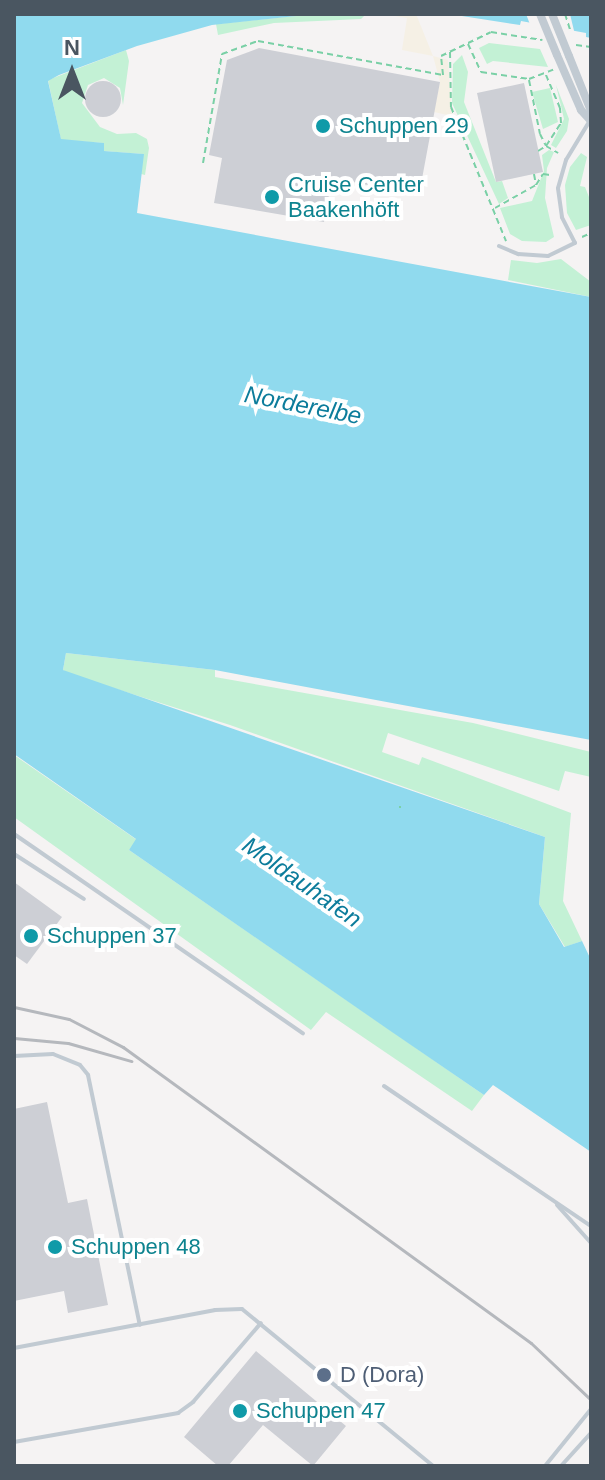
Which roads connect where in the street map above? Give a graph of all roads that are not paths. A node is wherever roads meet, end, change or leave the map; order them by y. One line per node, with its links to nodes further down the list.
1 (540, 14): 3 (street, bridge)
2 (552, 14): 3 (street, bridge)
3 (591, 117): 4 (lane)
4 (499, 246)
5 (14, 834): 8 (lane)
6 (14, 854): 7 (lane)
7 (84, 899)
8 (303, 1033)
9 (14, 1056): 15 (lane)
10 (384, 1086): 11 (lane)
11 (553, 1200): 12 (lane); 13 (lane)
12 (591, 1226)
13 (591, 1243)
14 (261, 1322): 15 (lane); 19 (lane); 20 (lane)
15 (140, 1325): 16 (lane)
16 (14, 1348)
17 (591, 1409): 21 (lane)
18 (591, 1433): 22 (lane)
19 (14, 1442)
20 (433, 1466)
21 (545, 1466)
22 (561, 1466)

